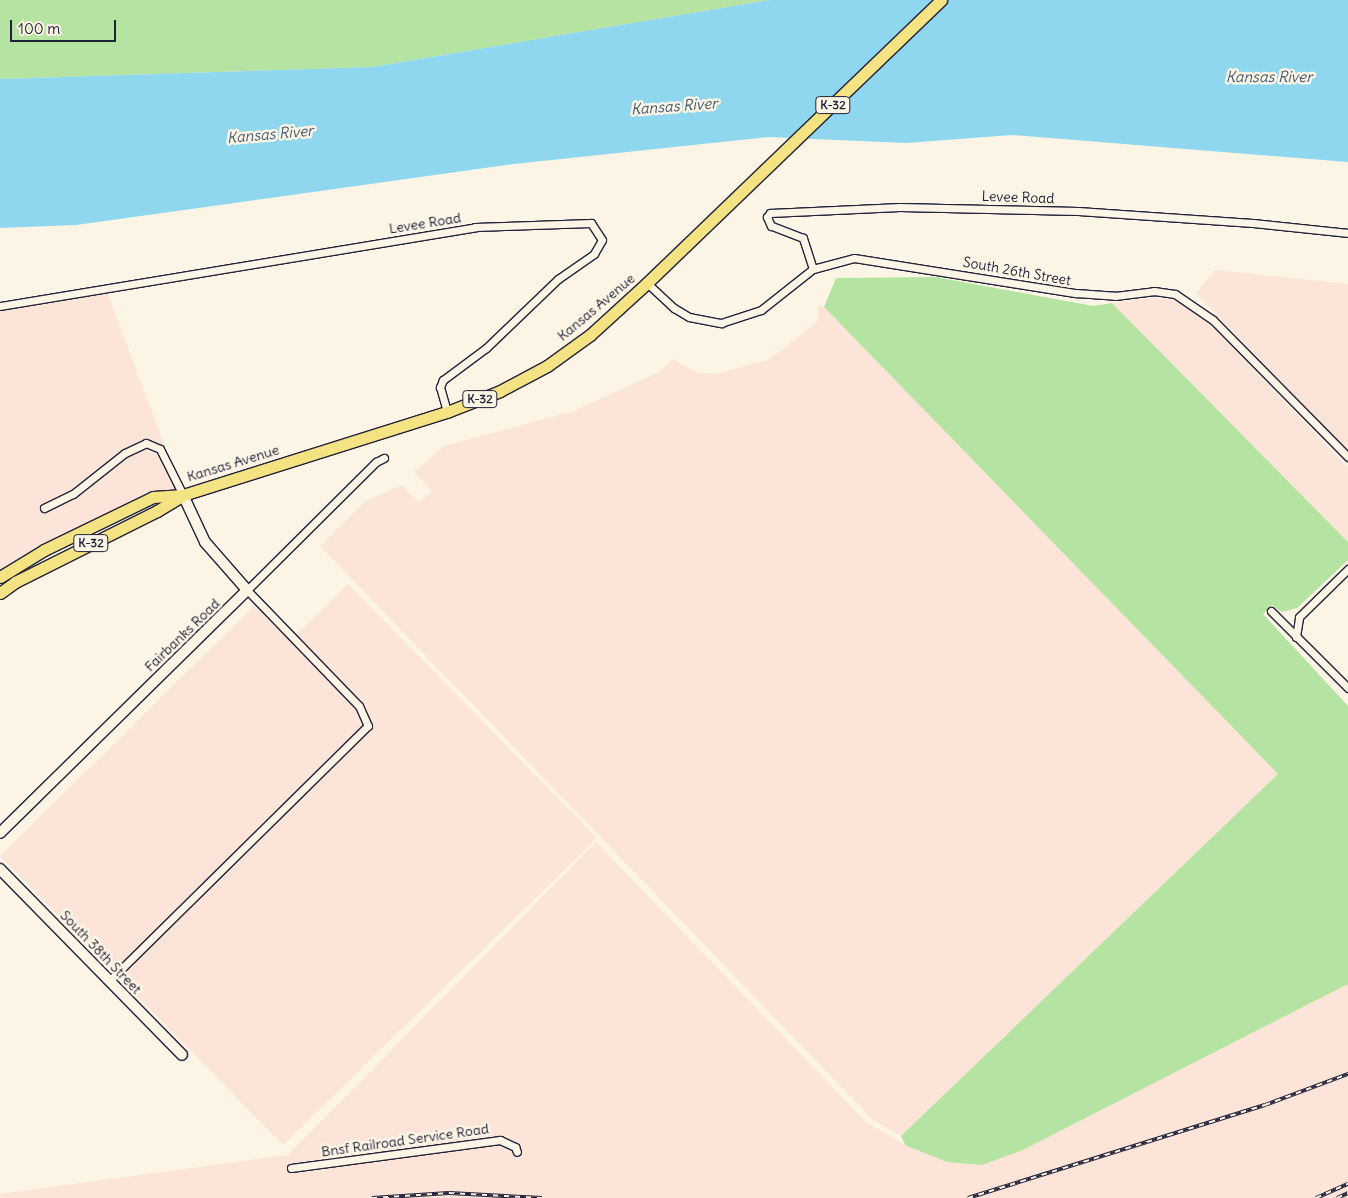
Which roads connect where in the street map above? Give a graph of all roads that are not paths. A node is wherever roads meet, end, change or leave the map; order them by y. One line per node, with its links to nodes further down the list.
1 (941, 0): 4 (main road, Kansas Avenue / K-32)
2 (1348, 233): 3 (street, Levee Road)
3 (813, 269): 4 (street, South 26th Street); 7 (street, South 26th Street)
4 (648, 283): 6 (main road, Kansas Avenue / K-32)
5 (0, 306): 6 (street, Levee Road)
6 (447, 412): 9 (main road, Kansas Avenue / K-32)
7 (1348, 457)
8 (384, 458): 13 (street, Fairbanks Road)
9 (183, 495): 10 (street); 12 (main road, Kansas Avenue / K-32); 13 (street); 14 (main road, Kansas Avenue / K-32)
10 (44, 508)
11 (1348, 569): 16 (street)
12 (0, 577)
13 (247, 590): 18 (street, Fairbanks Road); 20 (street)
14 (0, 594)
15 (1271, 611): 16 (street)
16 (1296, 637): 17 (street)
17 (1348, 688)
18 (0, 833)
19 (0, 869): 20 (street, South 38th Street)
20 (110, 980): 21 (street, South 38th Street)
21 (182, 1055)
22 (517, 1152): 23 (street, Bnsf Railroad Service Road)
23 (291, 1168)

